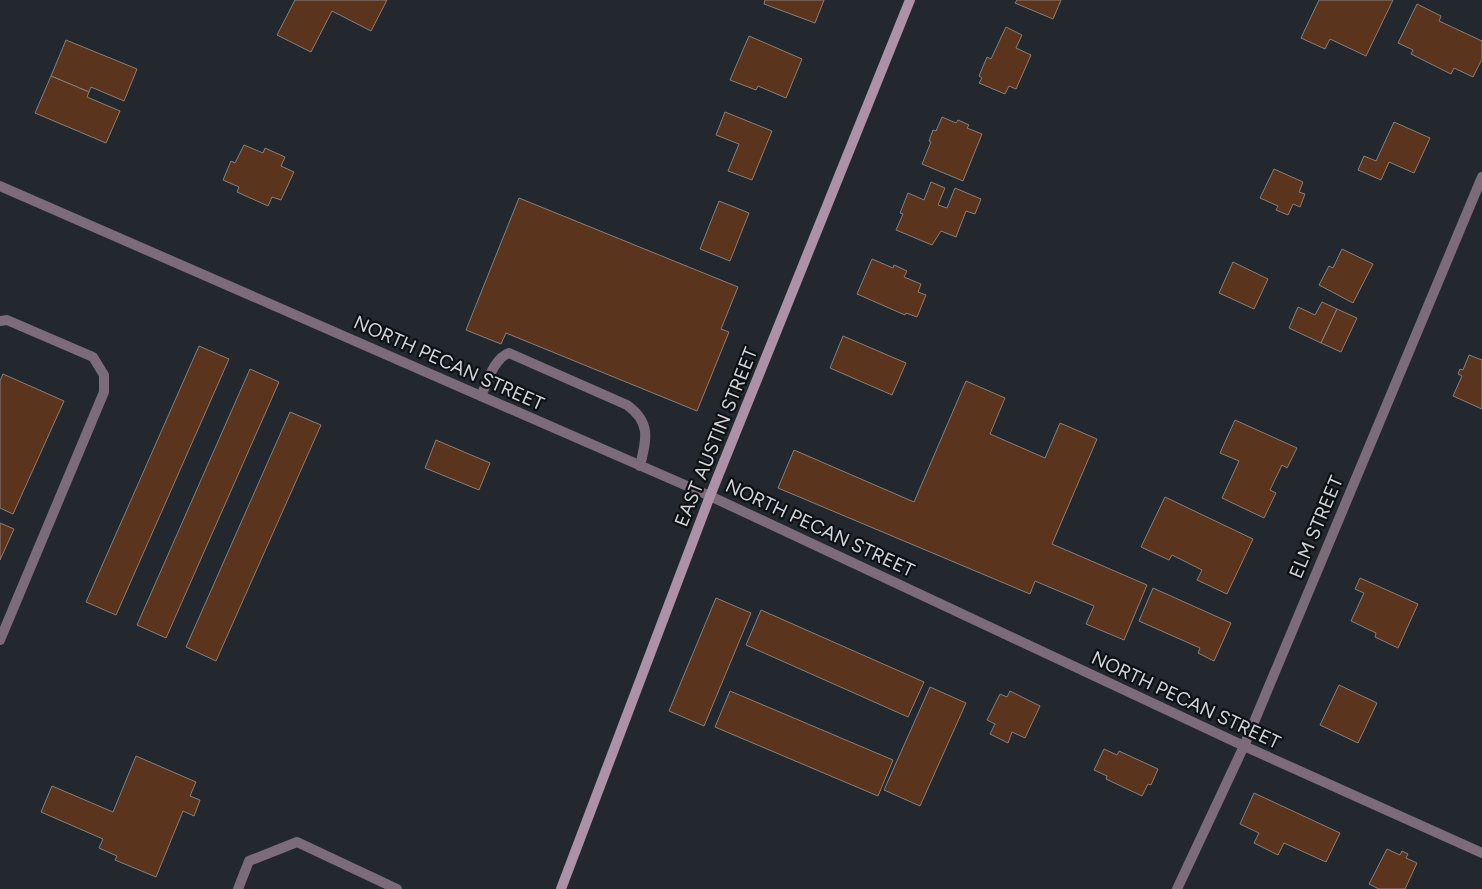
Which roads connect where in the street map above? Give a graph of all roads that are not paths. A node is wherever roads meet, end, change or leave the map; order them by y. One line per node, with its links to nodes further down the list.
1 (910, 0): 7 (main road, EAST AUSTIN STREET)
2 (1482, 177): 9 (street, ELM STREET)
3 (0, 186): 5 (street, NORTH PECAN STREET)
4 (0, 320): 8 (street)
5 (481, 396): 6 (street, NORTH PECAN STREET); 6 (street)
6 (640, 466): 7 (street, NORTH PECAN STREET)
7 (710, 496): 9 (street, NORTH PECAN STREET); 13 (main road, EAST AUSTIN STREET)
8 (0, 640)
9 (1244, 746): 10 (street, NORTH PECAN STREET); 14 (street, ELM STREET)
10 (1482, 853)
11 (238, 889): 12 (street)
12 (397, 889)
13 (561, 889)
14 (1177, 889)

